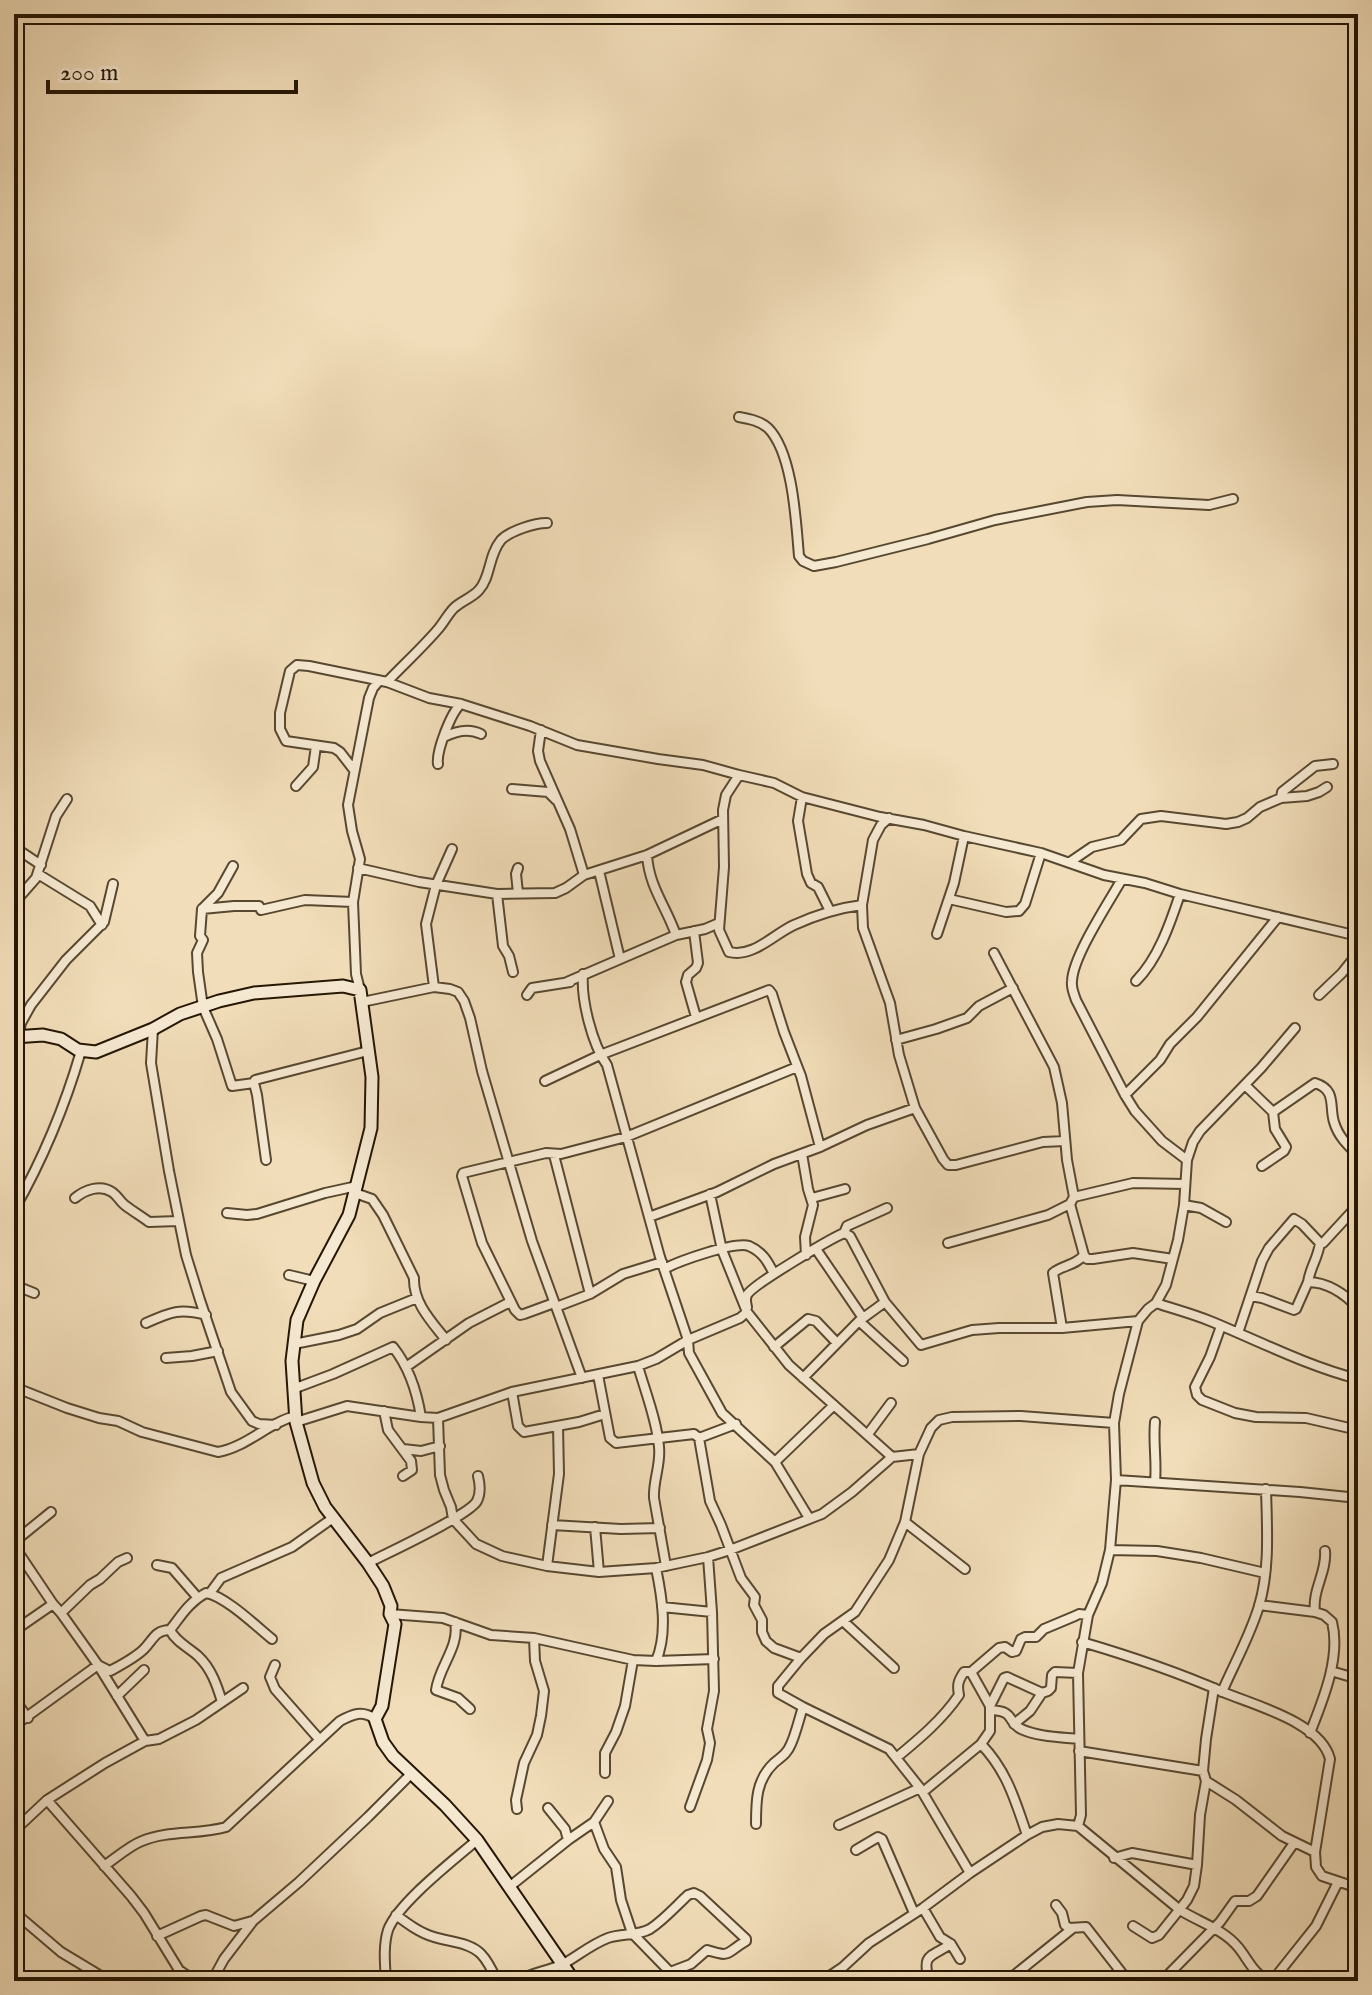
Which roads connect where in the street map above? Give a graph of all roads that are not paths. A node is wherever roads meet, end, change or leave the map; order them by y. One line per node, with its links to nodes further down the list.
1 (739, 417): 2 (street)
2 (1233, 499)
3 (547, 523): 4 (street)
4 (383, 681): 5 (street); 9 (street); 12 (street)
5 (461, 704): 6 (street); 8 (street)
6 (541, 730): 13 (street); 20 (street)
7 (481, 734): 8 (street)
8 (444, 737): 10 (street)
9 (316, 746): 12 (street); 14 (street)
10 (438, 764)
11 (1333, 764): 18 (street)
12 (354, 770): 30 (street)
13 (739, 775): 17 (street); 22 (street)
14 (296, 786)
15 (1327, 787): 18 (street)
16 (512, 789): 20 (street)
17 (802, 797): 21 (street); 46 (street)
18 (1281, 798): 28 (street)
19 (67, 799): 32 (street)
20 (559, 803): 34 (street)
21 (889, 818): 23 (street); 44 (street)
22 (723, 819): 27 (street); 48 (street)
23 (964, 836): 26 (street); 41 (street)
24 (14, 847): 32 (street)
25 (452, 849): 37 (street)
26 (1041, 853): 28 (street); 41 (street)
27 (647, 855): 33 (street); 52 (street)
28 (1070, 862): 35 (street)
29 (233, 866): 45 (street)
30 (358, 868): 37 (street); 42 (street)
31 (518, 868): 38 (street)
32 (39, 870): 43 (street); 49 (street)
33 (599, 871): 34 (street); 56 (street)
34 (584, 875): 38 (street)
35 (1122, 879): 40 (street); 82 (street)
36 (113, 884): 49 (street)
37 (436, 885): 39 (street); 64 (street)
38 (518, 893): 39 (street)
39 (497, 894): 57 (street)
40 (1180, 894): 47 (street); 60 (street)
41 (949, 899): 51 (street)
42 (353, 902): 45 (street); 58 (street)
43 (14, 903)
44 (862, 905): 46 (street); 74 (street)
45 (202, 909): 69 (street)
46 (830, 911): 48 (street)
47 (1278, 917): 53 (street); 82 (street)
48 (719, 923): 50 (street)
49 (102, 925): 73 (street)
50 (694, 931): 52 (street); 70 (street)
51 (937, 934)
52 (676, 935): 56 (street)
53 (1358, 936)
54 (994, 953): 65 (street)
55 (1358, 953): 67 (street)
56 (620, 959): 59 (street)
57 (513, 972)
58 (356, 974): 63 (street); 68 (street)
59 (583, 974): 61 (street); 62 (street)
60 (1136, 981)
61 (567, 982): 62 (street); 66 (street)
62 (582, 985): 77 (street)
63 (343, 986): 68 (street); 69 (street)
64 (434, 987): 68 (street); 93 (street)
65 (1013, 988): 74 (street); 86 (street)
66 (527, 995)
67 (1319, 995)
68 (361, 996): 76 (street)
69 (203, 1007): 72 (street); 80 (street)
70 (696, 1017): 77 (street); 78 (street)
71 (1295, 1028): 81 (street)
72 (153, 1029): 75 (street); 108 (street)
73 (16, 1037): 75 (street)
74 (896, 1040): 83 (street)
75 (81, 1051): 105 (street)
76 (368, 1051): 80 (street); 97 (street)
77 (600, 1055): 79 (street); 85 (street)
78 (797, 1067): 85 (street); 87 (street)
79 (545, 1081)
80 (254, 1083): 91 (street)
81 (1245, 1085): 84 (street); 92 (street)
82 (1125, 1095): 92 (street)
83 (915, 1108): 86 (street); 87 (street)
84 (1273, 1112): 90 (street); 94 (street)
85 (626, 1137): 89 (street); 107 (street)
86 (1065, 1141): 101 (street)
87 (820, 1147): 88 (street)
88 (802, 1154): 98 (street); 100 (street)
89 (554, 1155): 93 (street); 125 (street)
90 (1358, 1155)
91 (266, 1160)
92 (1187, 1160): 95 (street)
93 (508, 1162): 128 (street); 131 (street)
94 (1262, 1166)
95 (1185, 1184): 101 (street); 102 (street)
96 (845, 1189): 100 (street)
97 (356, 1190): 106 (street); 121 (street); 127 (street)
98 (710, 1194): 107 (street); 114 (street)
99 (75, 1198): 108 (street)
100 (812, 1198): 115 (street)
101 (1072, 1200): 111 (street); 116 (street)
102 (1184, 1205): 109 (street); 117 (street)
103 (1358, 1205): 112 (street)
104 (887, 1208): 110 (street)
105 (14, 1210)
106 (227, 1213)
107 (649, 1217): 118 (street)
108 (178, 1221): 134 (street)
109 (1226, 1222)
110 (844, 1233): 113 (street); 129 (street)
111 (948, 1243)
112 (1320, 1243): 122 (street); 126 (street)
113 (816, 1249): 115 (street); 135 (street)
114 (722, 1250): 118 (street); 119 (street); 133 (street)
115 (806, 1255): 119 (street)
116 (1084, 1255): 117 (street); 139 (street)
117 (1173, 1259): 130 (street)
118 (663, 1266): 125 (street); 142 (street)
119 (774, 1274): 133 (street)
120 (289, 1275): 121 (street)
121 (314, 1281): 144 (street)
122 (1308, 1282): 126 (street); 132 (street)
123 (14, 1285): 124 (street)
124 (34, 1293)
125 (590, 1294): 131 (street)
126 (1251, 1296): 140 (street)
127 (417, 1298): 141 (street); 144 (street)
128 (510, 1302): 131 (street); 141 (street)
129 (885, 1302): 135 (street); 139 (street)
130 (1156, 1303): 136 (street); 138 (street)
131 (555, 1305): 152 (street)
132 (1358, 1308)
133 (747, 1312): 142 (street); 145 (street)
134 (206, 1315): 137 (street); 146 (street)
135 (861, 1319): 143 (street); 148 (street)
136 (1138, 1321): 139 (street); 166 (street)
137 (146, 1323)
138 (1221, 1326): 140 (street); 170 (street)
139 (1062, 1328)
140 (1238, 1333): 154 (street)
141 (446, 1340): 150 (street)
142 (688, 1340): 149 (street); 167 (street)
143 (837, 1343): 145 (street); 153 (street)
144 (294, 1344): 156 (street)
145 (774, 1347): 153 (street)
146 (218, 1351): 147 (street); 168 (street)
147 (166, 1358)
148 (903, 1361)
149 (638, 1366): 151 (street); 172 (street)
150 (406, 1367): 156 (street); 162 (street)
151 (598, 1375): 152 (street); 161 (street)
152 (582, 1378): 157 (street)
153 (803, 1378): 159 (street)
154 (1358, 1379)
155 (14, 1387): 168 (street)
156 (293, 1389): 164 (street)
157 (512, 1392): 163 (street); 169 (street)
158 (891, 1403): 171 (street)
159 (834, 1405): 171 (street); 178 (street)
160 (384, 1411): 162 (street); 164 (street); 175 (street)
161 (605, 1414): 169 (street); 172 (street)
162 (421, 1417): 163 (street)
163 (438, 1418): 174 (street)
164 (296, 1419): 168 (street); 186 (street)
165 (1155, 1422): 182 (street)
166 (1114, 1423): 176 (street); 181 (street)
167 (736, 1424): 173 (street); 178 (street)
168 (276, 1425)
169 (558, 1426): 190 (street)
170 (1358, 1430)
171 (868, 1434): 177 (street)
172 (658, 1437): 173 (street); 192 (street)
173 (699, 1438): 194 (street)
174 (440, 1446): 175 (street); 188 (street)
175 (403, 1449): 179 (street)
176 (919, 1454): 177 (street); 189 (street)
177 (892, 1457): 187 (street)
178 (775, 1462): 187 (street)
179 (403, 1476)
180 (478, 1476): 188 (street)
181 (1116, 1480): 182 (street); 195 (street)
182 (1155, 1482): 183 (street)
183 (1266, 1489): 184 (street); 205 (street)
184 (1358, 1498)
185 (51, 1512): 193 (street)
186 (333, 1518): 199 (street); 206 (street)
187 (809, 1518): 194 (street)
188 (453, 1519): 199 (street); 201 (street)
189 (905, 1522): 203 (street); 216 (street)
190 (552, 1525): 191 (street); 201 (street)
191 (595, 1527): 192 (street); 204 (street)
192 (660, 1528): 202 (street)
193 (15, 1548): 208 (street)
194 (730, 1550): 197 (street); 223 (street)
195 (1110, 1550): 205 (street); 215 (street)
196 (1325, 1551): 212 (street)
197 (708, 1557): 202 (street); 211 (street)
198 (127, 1558): 213 (street)
199 (368, 1563): 214 (street)
200 (157, 1565): 207 (street)
201 (547, 1566): 204 (street)
202 (661, 1567): 204 (street); 210 (street)
203 (965, 1569)
204 (599, 1572)
205 (1265, 1573): 209 (street)
206 (210, 1593): 207 (street); 221 (street)
207 (198, 1598): 218 (street)
208 (53, 1604): 213 (street); 219 (street)
209 (1259, 1605): 212 (street); 236 (street)
210 (662, 1607): 211 (street); 226 (street)
211 (712, 1612): 224 (street)
212 (1315, 1612): 231 (street)
213 (61, 1613): 227 (street)
214 (390, 1614): 217 (street); 245 (street)
215 (1088, 1615): 222 (street); 232 (street)
216 (843, 1621): 223 (street); 229 (street)
217 (455, 1622): 220 (street); 243 (street)
218 (170, 1630): 227 (street); 240 (street)
219 (14, 1631)
220 (534, 1638): 225 (street); 264 (street)
221 (272, 1639)
222 (1082, 1642): 233 (street); 236 (street)
223 (801, 1658): 241 (street)
224 (714, 1659): 226 (street); 262 (street)
225 (633, 1660): 226 (street); 256 (street)
226 (656, 1661)
227 (98, 1665): 238 (street); 244 (street)
228 (275, 1665): 249 (street)
229 (894, 1668)
230 (144, 1670): 238 (street)
231 (1331, 1671): 234 (street); 248 (street)
232 (971, 1672): 242 (street); 254 (street)
233 (1078, 1673): 237 (street); 250 (street)
234 (1358, 1679)
235 (243, 1688): 240 (street)
236 (1218, 1690): 248 (street); 255 (street)
237 (1042, 1693): 242 (street); 246 (street)
238 (117, 1696): 251 (street)
239 (14, 1699): 244 (street)
240 (222, 1702): 251 (street)
241 (803, 1707): 254 (street); 266 (street)
242 (990, 1708): 246 (street); 252 (street)
243 (470, 1709)
244 (28, 1718): 247 (street)
245 (375, 1719): 249 (street); 257 (street)
246 (1014, 1724): 250 (street)
247 (14, 1726)
248 (1310, 1733): 275 (street)
249 (319, 1739): 278 (street)
250 (1079, 1739): 253 (street)
251 (145, 1741): 260 (street)
252 (981, 1744): 259 (street); 270 (street)
253 (1079, 1751): 255 (street); 268 (street)
254 (896, 1758): 259 (street)
255 (1203, 1771): 258 (street)
256 (605, 1773)
257 (411, 1774): 271 (street); 288 (street)
258 (1206, 1781): 273 (street); 277 (street)
259 (921, 1790): 267 (street); 279 (street)
260 (47, 1800): 269 (street); 278 (street)
261 (608, 1801): 265 (street)
262 (690, 1807)
263 (548, 1808): 272 (street)
264 (517, 1809)
265 (594, 1822): 272 (street); 292 (street)
266 (756, 1824)
267 (839, 1825)
268 (1078, 1826): 270 (street); 276 (street)
269 (14, 1831)
270 (1027, 1835): 279 (street)
271 (477, 1840): 281 (street); 287 (street)
272 (568, 1840): 281 (street)
273 (1294, 1843): 275 (street); 291 (street)
274 (856, 1850): 284 (street)
275 (1315, 1852): 280 (street)
276 (1114, 1858): 277 (street); 285 (street)
277 (1197, 1865): 285 (street)
278 (104, 1866): 293 (street)
279 (970, 1873): 284 (street)
280 (1338, 1882): 282 (street); 291 (street)
281 (509, 1887): 296 (street)
282 (1358, 1888)
283 (1056, 1905): 290 (street)
284 (919, 1910): 294 (street); 306 (street)
285 (1180, 1910): 289 (street); 291 (street)
286 (14, 1912): 298 (street)
287 (396, 1915): 301 (street); 302 (street)
288 (253, 1921): 293 (street); 300 (street)
289 (1133, 1926)
290 (1074, 1927): 308 (street); 309 (street)
291 (1213, 1927): 310 (street)
292 (632, 1933): 296 (street); 297 (street); 297 (street)
293 (157, 1936): 299 (street)
294 (951, 1944): 295 (street); 307 (street)
295 (960, 1959)
296 (562, 1965): 303 (street); 304 (street)
297 (670, 1972): 305 (street)
298 (109, 1981)
299 (195, 1981)
300 (212, 1981)
301 (386, 1981)
302 (497, 1981)
303 (518, 1981)
304 (574, 1981)
305 (677, 1981)
306 (822, 1981)
307 (929, 1981)
308 (1007, 1981)
309 (1128, 1981)
310 (1162, 1981)

